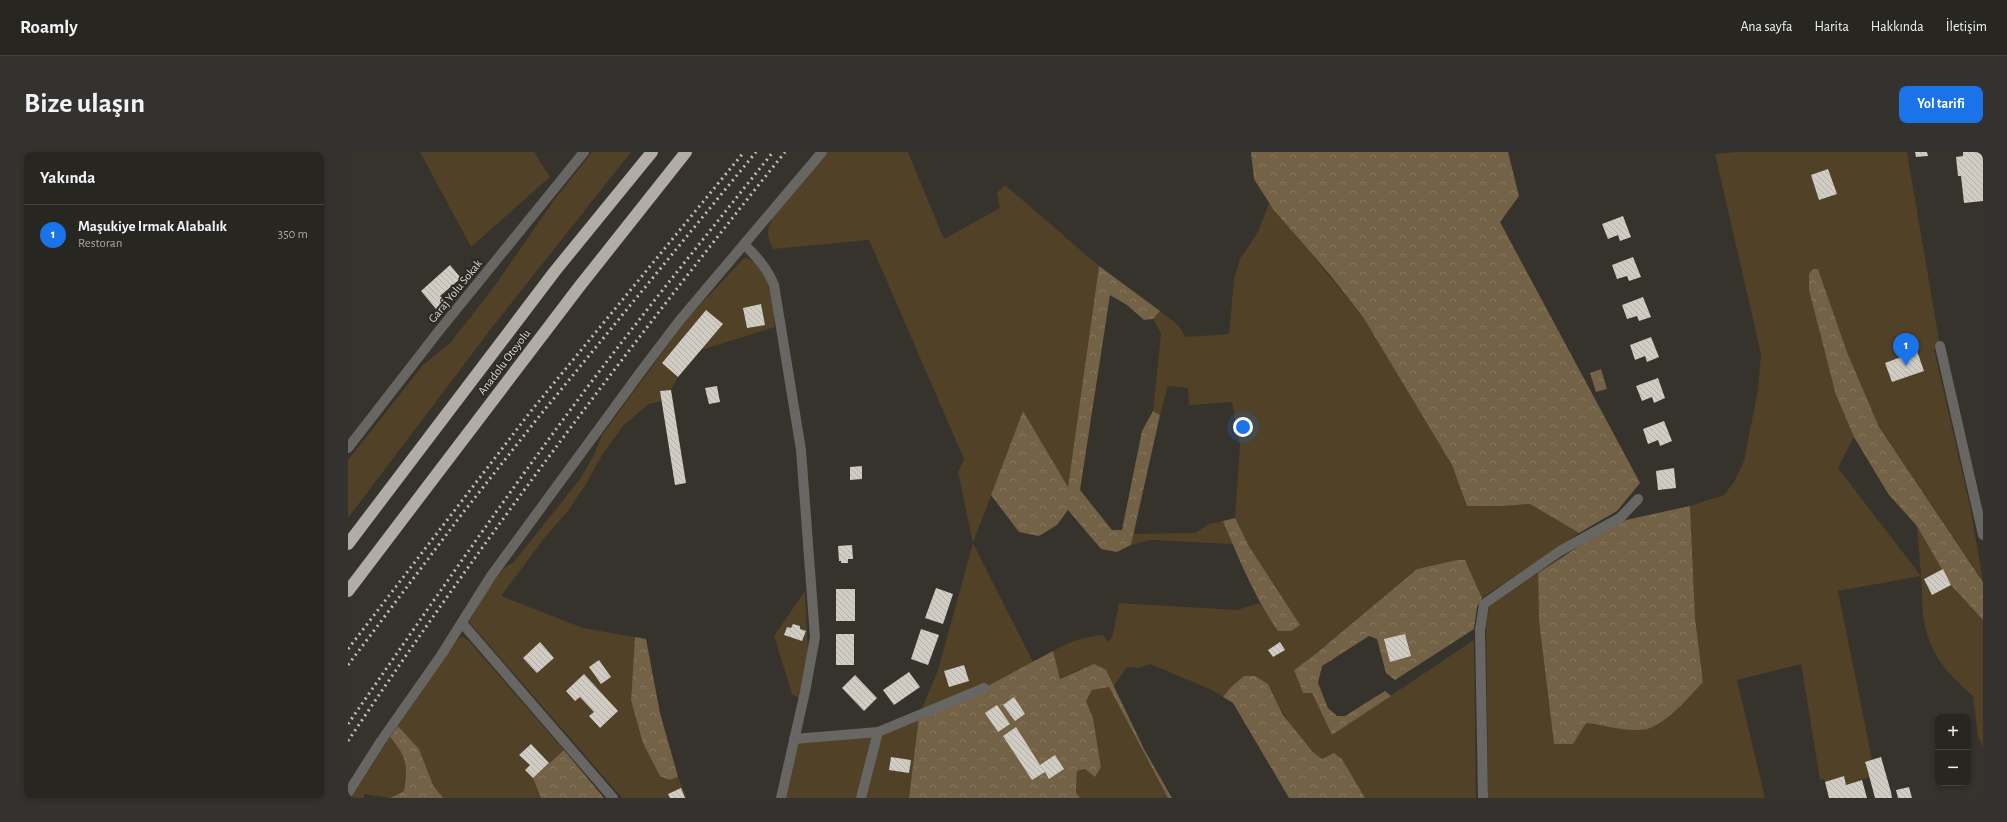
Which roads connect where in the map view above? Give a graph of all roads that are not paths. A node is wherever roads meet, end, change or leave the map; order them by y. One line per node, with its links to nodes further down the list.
1 (584, 152): 7 (street, Garaj Yolu Sokak)
2 (652, 152): 10 (highway, Anadolu Otoyolu)
3 (686, 152): 11 (highway, Anadolu Otoyolu)
4 (822, 152): 5 (street)
5 (744, 244): 12 (street); 15 (street)
6 (1940, 346): 9 (street)
7 (348, 448)
8 (1638, 499): 20 (street)
9 (1983, 535)
10 (348, 544)
11 (348, 591)
12 (462, 624): 16 (street); 17 (street)
13 (984, 688): 14 (street)
14 (878, 732): 15 (street); 19 (street)
15 (794, 739): 18 (street)
16 (348, 793)
17 (613, 798)
18 (781, 798)
19 (861, 798)
20 (1483, 798)

